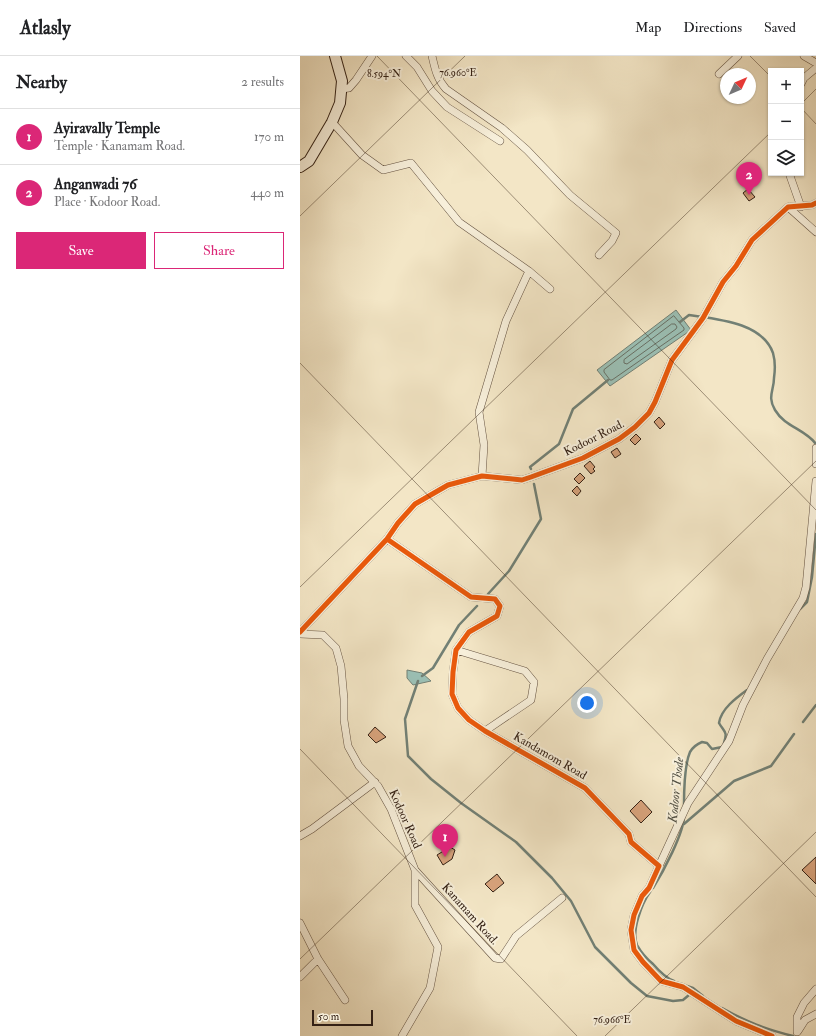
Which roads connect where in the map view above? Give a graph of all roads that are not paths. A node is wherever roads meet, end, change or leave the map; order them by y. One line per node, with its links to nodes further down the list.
1 (335, 56): 11 (street)
2 (372, 56): 11 (street)
3 (406, 56): 13 (street)
4 (432, 56): 20 (street)
5 (738, 56): 9 (street)
6 (804, 56): 7 (street)
7 (816, 63)
8 (816, 68): 10 (street)
9 (719, 74)
10 (804, 78)
11 (341, 88): 12 (street)
12 (332, 122): 14 (street); 21 (street)
13 (500, 141)
14 (300, 167)
15 (790, 176): 18 (street)
16 (816, 203): 18 (street)
17 (788, 207): 18 (street); 19 (street); 25 (street, Kodoor Road.)
18 (801, 207)
19 (816, 232)
20 (599, 255)
21 (529, 271): 22 (street); 25 (street)
22 (550, 289)
23 (816, 448): 24 (street)
24 (816, 464)
25 (482, 476): 27 (street, Kodoor Road.)
26 (816, 480): 33 (street)
27 (387, 539): 28 (street, Kodoor Road.); 29 (street, Kandamom Road)
28 (300, 633): 31 (street, Kodoor Road)
29 (456, 650): 30 (street, Kandamom Road); 30 (street)
30 (485, 731): 33 (street, Kandamom Road)
31 (375, 782): 32 (street); 34 (street, Kodoor Road)
32 (300, 836)
33 (659, 866): 44 (street)
34 (415, 870): 35 (street, Kanamam Road.); 43 (street, Kodoor Road)
35 (562, 898)
36 (300, 923): 37 (street)
37 (318, 959): 38 (street); 40 (street)
38 (300, 977)
39 (816, 989): 42 (street)
40 (345, 1000)
41 (816, 1014): 42 (street)
42 (797, 1034)
43 (402, 1036)
44 (772, 1036)

